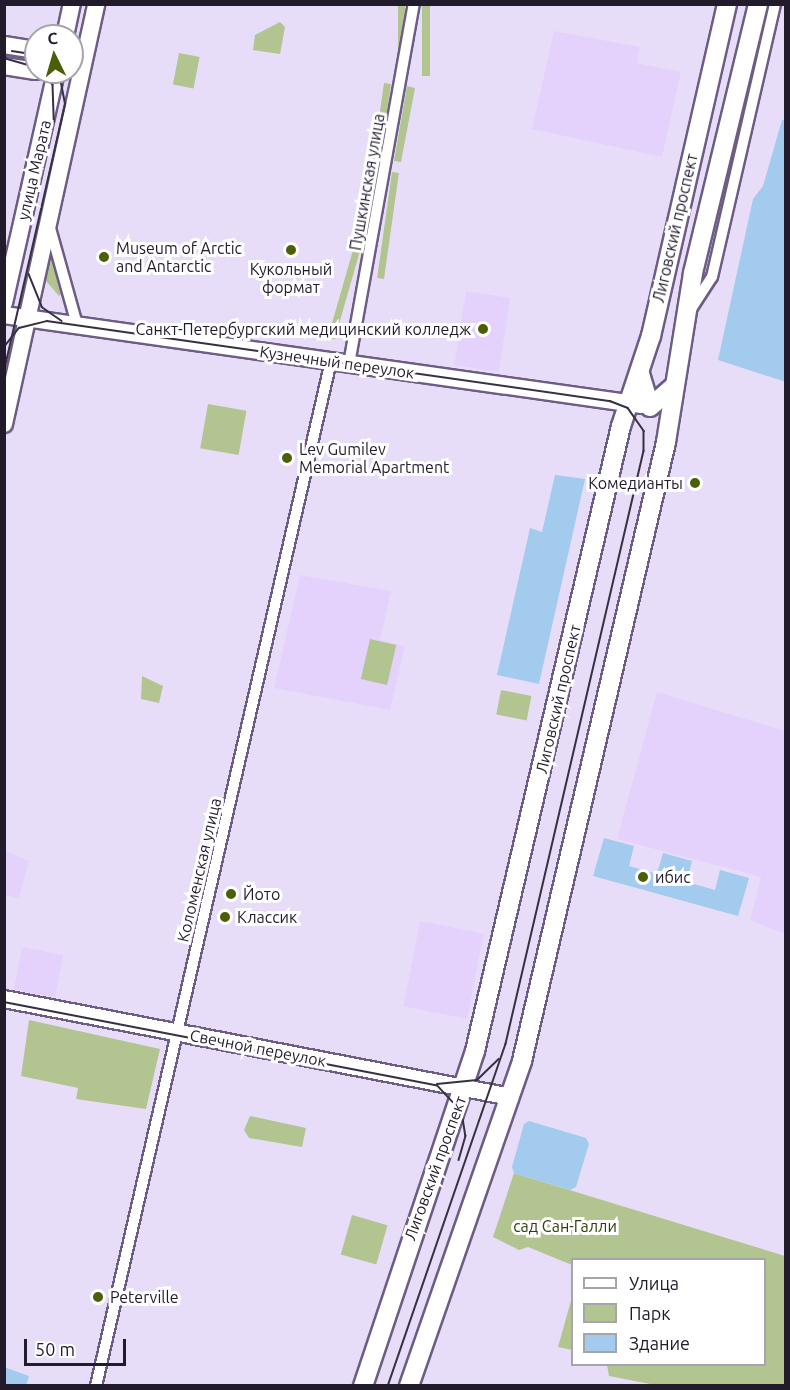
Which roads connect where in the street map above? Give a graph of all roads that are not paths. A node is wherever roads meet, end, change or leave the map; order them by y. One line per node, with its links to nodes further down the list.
1 (72, 4): 7 (street)
2 (96, 4): 8 (street, улица Марата)
3 (414, 4): 22 (street, Пушкинская улица)
4 (727, 4): 23 (main road, Лиговский проспект)
5 (758, 4): 17 (main road, Лиговский проспект)
6 (775, 4): 17 (street)
7 (68, 24)
8 (84, 29)
9 (4, 45): 10 (street)
10 (24, 48)
11 (4, 66): 12 (street)
12 (24, 69)
13 (60, 84): 16 (street, улица Марата)
14 (63, 84): 15 (street, улица Марата)
15 (49, 224): 19 (street, улица Марата); 20 (street, улица Марата)
16 (4, 303)
17 (690, 310): 24 (main road, Лиговский проспект)
18 (4, 315): 19 (street, Кузнечный переулок)
19 (28, 318): 20 (street, Кузнечный переулок); 28 (street, улица Марата)
20 (77, 326): 21 (street, Кузнечный переулок)
21 (331, 361): 22 (street, Кузнечный переулок); 30 (street, Коломенская улица)
22 (349, 364): 25 (street, Кузнечный переулок)
23 (640, 374): 25 (main road, Лиговский проспект); 26 (main road)
24 (672, 388): 26 (main road); 27 (main road, Лиговский проспект)
25 (630, 404): 26 (street, Кузнечный переулок); 31 (main road, Лиговский проспект)
26 (650, 406): 27 (street, Кузнечный переулок)
27 (669, 410): 32 (main road, Лиговский проспект)
28 (4, 424)
29 (4, 999): 30 (street, Свечной переулок)
30 (177, 1033): 31 (street, Свечной переулок); 33 (street, Коломенская улица)
31 (464, 1088): 32 (street, Свечной переулок); 34 (main road, Лиговский проспект)
32 (511, 1097): 35 (main road, Лиговский проспект)
33 (96, 1386)
34 (363, 1386)
35 (409, 1386)

